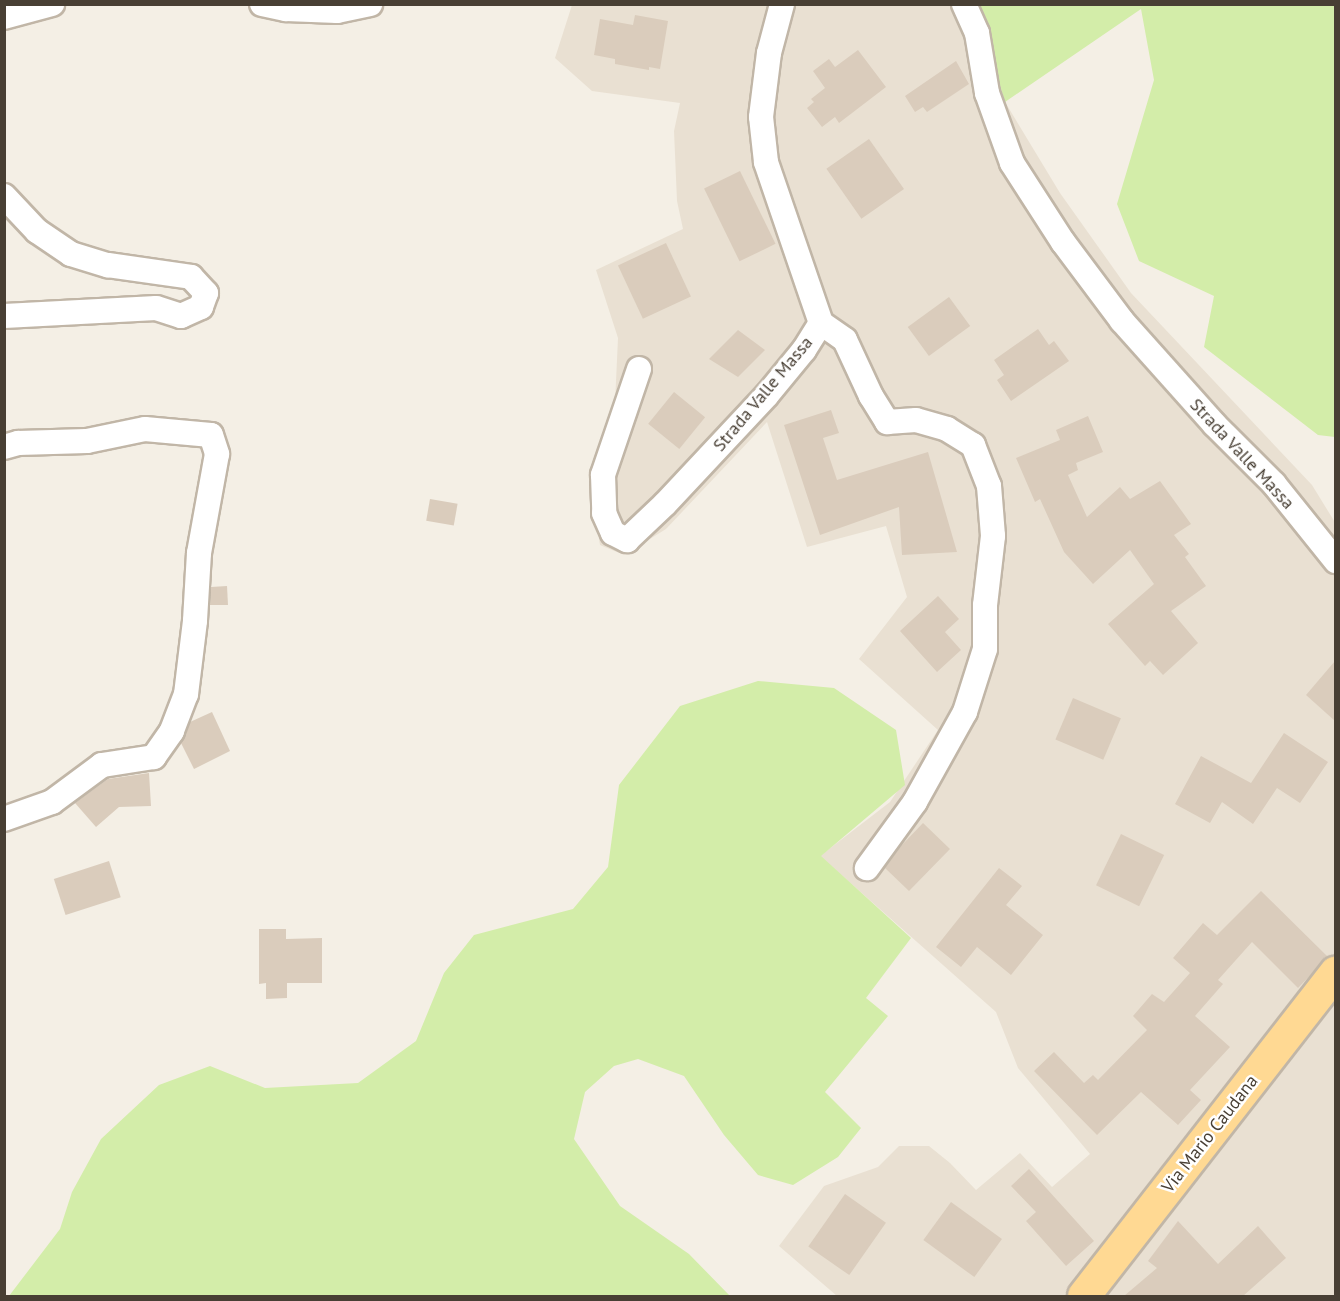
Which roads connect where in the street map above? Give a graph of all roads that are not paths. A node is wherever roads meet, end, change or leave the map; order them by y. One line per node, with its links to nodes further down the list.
1 (52, 4): 6 (street)
2 (262, 4): 3 (street)
3 (370, 4)
4 (782, 4): 9 (street, Strada Valle Massa)
5 (964, 4): 12 (street, Strada Valle Massa)
6 (4, 17)
7 (4, 196): 8 (street)
8 (4, 316)
9 (822, 323): 10 (street, Strada Valle Massa); 14 (street)
10 (639, 369)
11 (4, 447): 13 (street)
12 (1335, 561)
13 (4, 819)
14 (867, 868)
15 (1335, 972): 16 (main road, Via Mario Caudana)
16 (1084, 1296)

